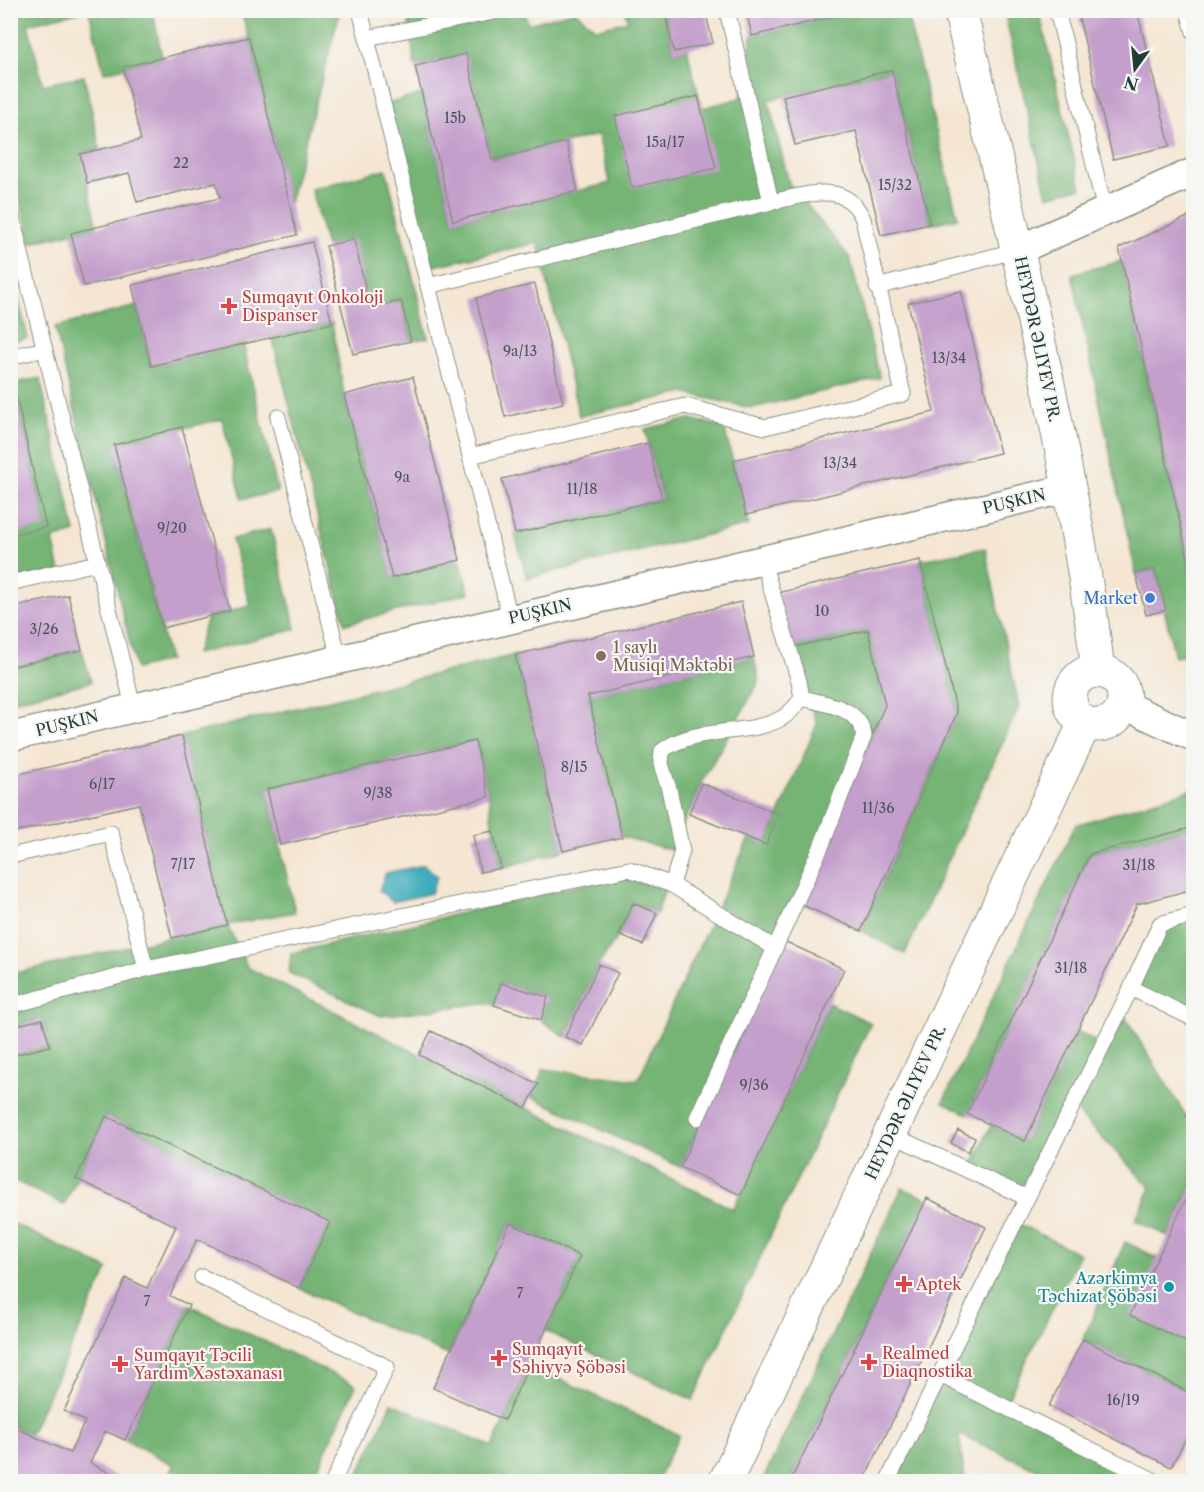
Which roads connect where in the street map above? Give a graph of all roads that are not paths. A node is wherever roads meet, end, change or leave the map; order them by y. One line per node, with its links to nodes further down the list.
1 (360, 10): 8 (lane)
2 (503, 10): 8 (lane)
3 (727, 10): 10 (lane)
4 (960, 10): 13 (main road, HEYDƏR ƏLIYEV PR.)
5 (1057, 10): 12 (lane)
6 (1188, 10): 7 (lane)
7 (1194, 32)
8 (367, 38): 14 (lane)
9 (1194, 172): 12 (street)
10 (771, 202): 14 (lane); 15 (lane)
11 (10, 209): 16 (lane)
12 (1105, 211): 13 (street)
13 (1018, 250): 15 (lane); 20 (main road, HEYDƏR ƏLIYEV PR.)
14 (428, 286): 19 (lane)
15 (877, 287): 19 (lane)
16 (45, 349): 17 (lane); 22 (lane)
17 (10, 357)
18 (278, 417): 25 (lane)
19 (470, 456): 24 (lane)
20 (1070, 488): 21 (street, PUŞKIN); 26 (main road, HEYDƏR ƏLIYEV PR.)
21 (762, 559): 24 (street, PUŞKIN); 27 (lane)
22 (97, 563): 23 (lane); 29 (lane)
23 (10, 583)
24 (510, 618): 25 (street, PUŞKIN)
25 (339, 658): 29 (street, PUŞKIN)
26 (1098, 671): 28 (main road); 30 (main road)
27 (802, 698): 34 (lane); 36 (lane)
28 (1124, 705): 30 (main road); 31 (street)
29 (133, 706): 32 (street, PUŞKIN)
30 (1085, 723): 42 (main road, HEYDƏR ƏLIYEV PR.)
31 (1194, 736)
32 (10, 737)
33 (10, 856): 37 (lane)
34 (672, 885): 36 (lane); 37 (lane)
35 (1194, 915): 38 (lane)
36 (775, 948): 41 (lane)
37 (146, 969): 39 (lane)
38 (1131, 988): 40 (lane); 43 (lane)
39 (10, 1006)
40 (1194, 1019)
41 (697, 1118)
42 (890, 1134): 43 (lane); 47 (main road, HEYDƏR ƏLIYEV PR.)
43 (1027, 1198): 45 (lane)
44 (202, 1277): 46 (lane)
45 (940, 1375): 48 (lane); 49 (lane)
46 (333, 1482)
47 (725, 1482)
48 (887, 1482)
49 (1157, 1482)

